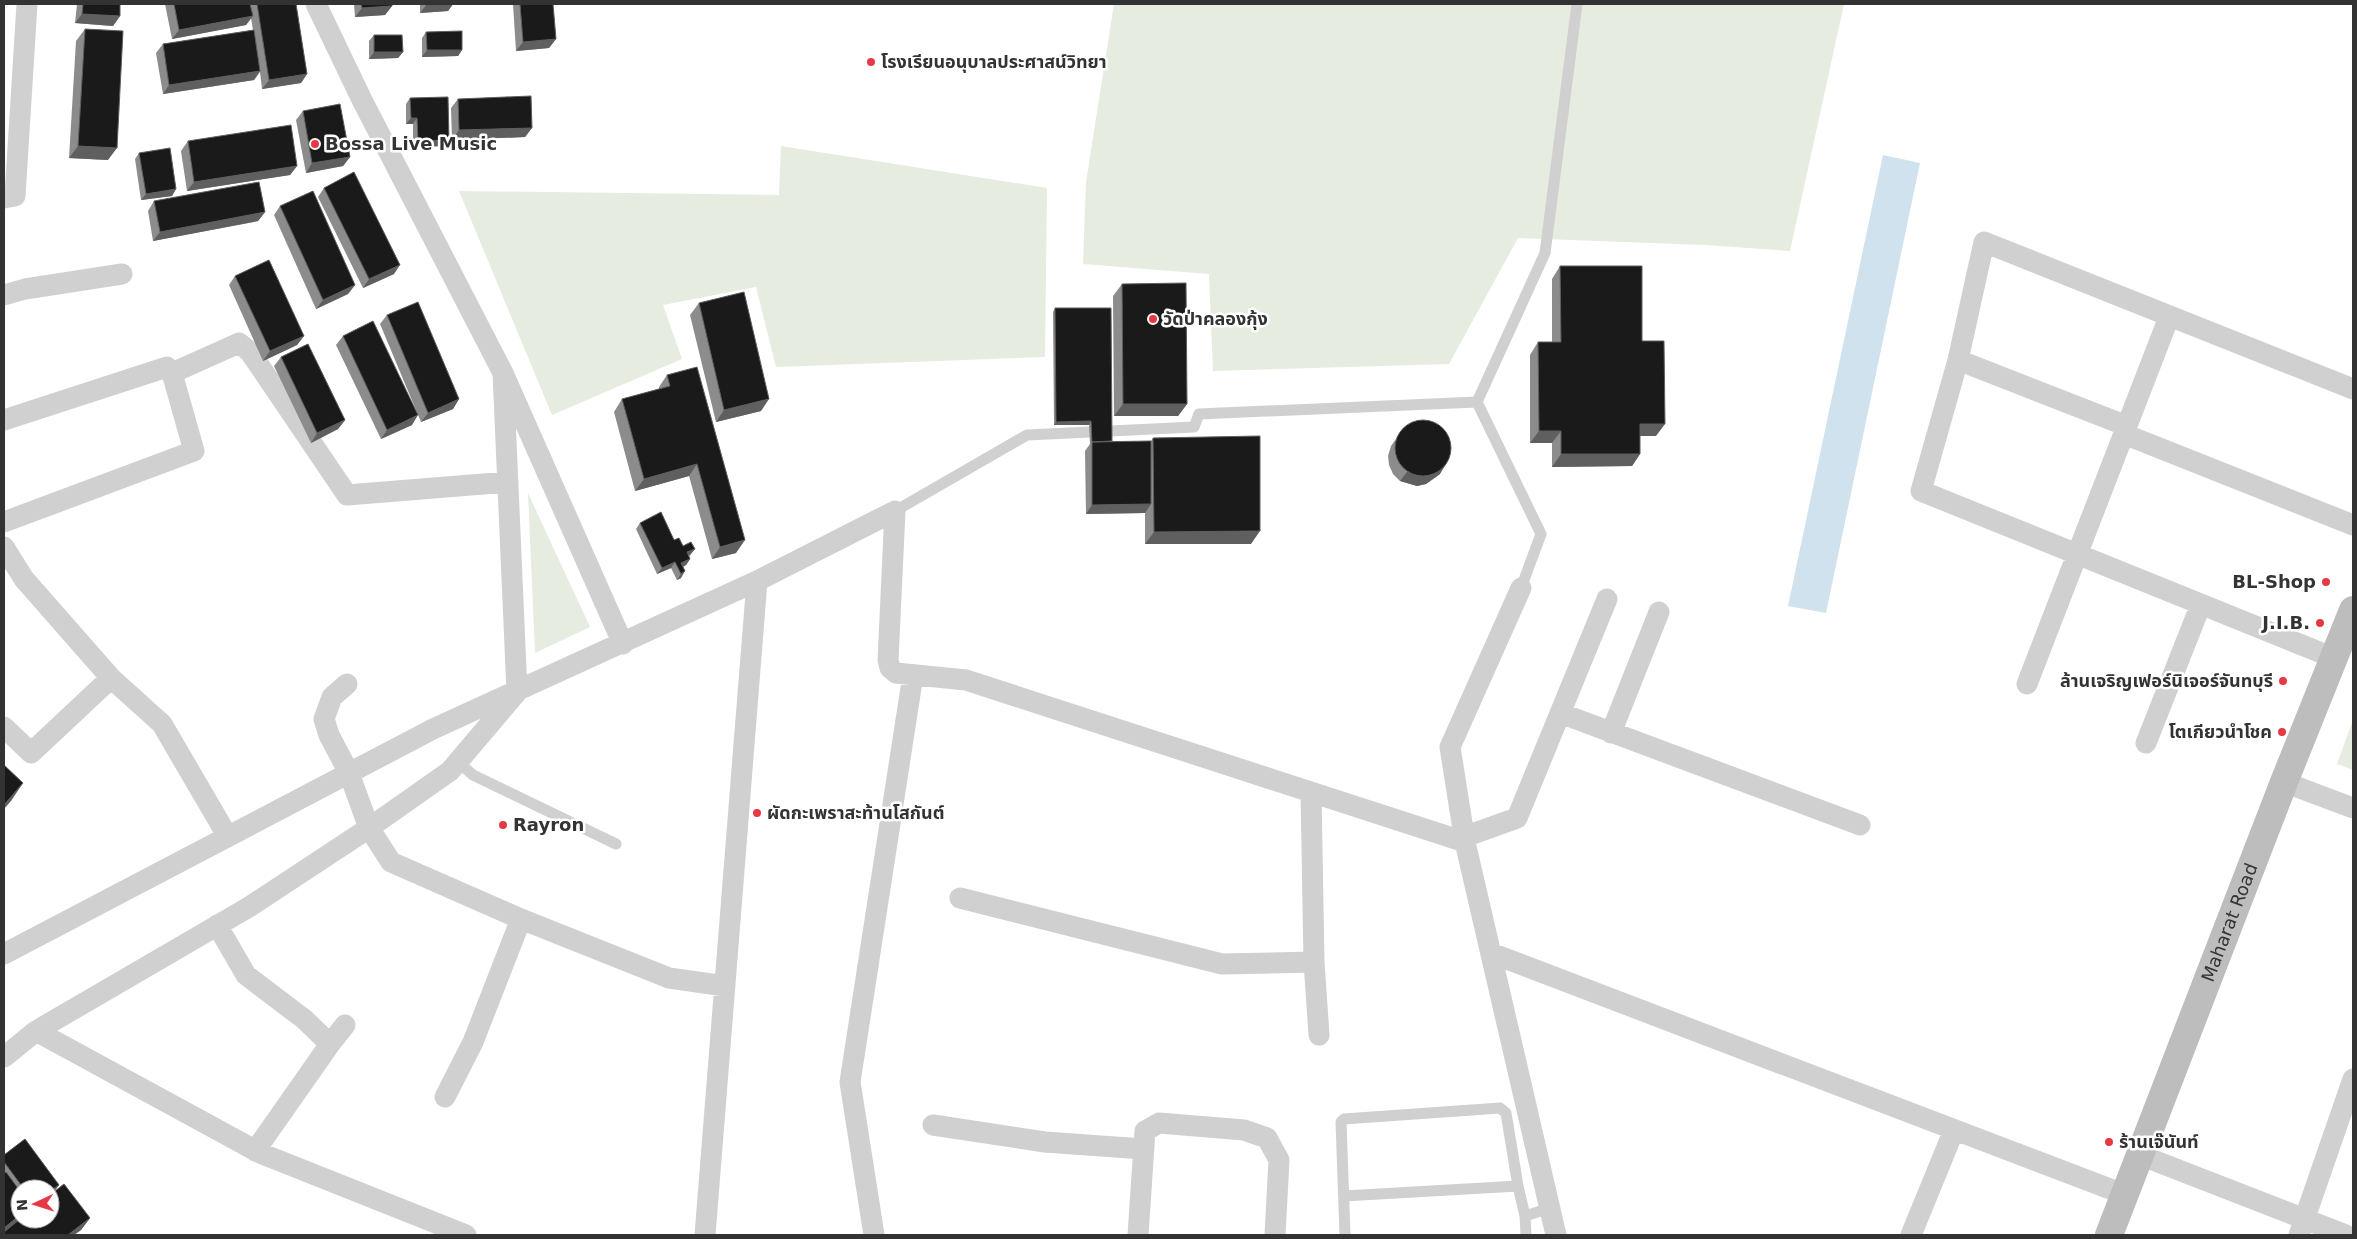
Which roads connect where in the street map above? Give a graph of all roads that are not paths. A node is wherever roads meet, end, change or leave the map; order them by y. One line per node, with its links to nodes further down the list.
1 (27, 4): 4 (street)
2 (316, 4): 9 (street)
3 (1577, 4): 12 (lane)
4 (4, 198)
5 (122, 274): 6 (street)
6 (4, 295)
7 (2169, 317): 8 (street); 11 (street); 14 (street)
8 (1958, 360): 14 (street); 20 (street)
9 (504, 372): 15 (street); 27 (street)
10 (172, 373): 13 (street); 15 (street); 17 (street)
11 (2353, 389)
12 (1477, 402): 16 (lane); 22 (lane)
13 (4, 420)
14 (2125, 430): 18 (street); 20 (street)
15 (508, 482): 33 (street)
16 (895, 511): 21 (street); 29 (street)
17 (4, 522)
18 (2353, 525)
19 (4, 547): 30 (street)
20 (2078, 554): 24 (street); 32 (street)
21 (757, 581): 27 (street); 54 (street)
22 (1521, 588): 46 (street)
23 (1607, 599): 34 (street)
24 (2201, 604): 28 (street); 37 (street)
25 (2353, 610): 28 (street, Maharat Road)
26 (1659, 612): 36 (street)
27 (622, 644): 33 (street)
28 (2334, 658): 40 (street, Maharat Road)
29 (913, 675): 41 (street); 75 (street)
30 (111, 678): 35 (street); 45 (street)
31 (347, 684): 39 (street)
32 (2027, 684)
33 (517, 692): 38 (street); 39 (street)
34 (1560, 714): 36 (street); 46 (street)
35 (4, 727)
36 (1611, 733): 43 (street)
37 (2146, 743)
38 (458, 762): 44 (street); 47 (lane)
39 (349, 773): 44 (street); 45 (street)
40 (2284, 782): 42 (street); 66 (street, Maharat Road)
41 (1311, 792): 46 (street); 53 (street)
42 (2353, 808)
43 (1860, 825)
44 (369, 828): 49 (street); 50 (street)
45 (228, 836): 52 (street)
46 (1465, 839): 51 (street)
47 (616, 844)
48 (960, 898): 53 (street)
49 (522, 919): 54 (street); 61 (street)
50 (217, 925): 56 (street); 58 (street)
51 (1491, 953): 63 (street); 70 (street)
52 (4, 954)
53 (1314, 962): 57 (street)
54 (725, 986): 74 (street)
55 (345, 1025): 58 (street)
56 (36, 1031): 59 (street); 65 (street)
57 (1319, 1035)
58 (330, 1044): 65 (street)
59 (4, 1057)
60 (2353, 1079): 72 (street)
61 (445, 1097)
62 (933, 1125): 64 (street)
63 (1954, 1130): 68 (street); 81 (street)
64 (1143, 1149): 76 (street); 77 (street)
65 (255, 1151): 73 (street)
66 (2140, 1155): 68 (street, Maharat Road); 72 (street)
67 (1518, 1186): 69 (lane); 69 (lane); 71 (lane)
68 (2126, 1195): 82 (street, Maharat Road)
69 (1344, 1196): 78 (lane)
70 (1550, 1208): 71 (lane); 80 (street)
71 (1525, 1216): 79 (lane)
72 (2302, 1228): 83 (street)
73 (466, 1235)
74 (705, 1235)
75 (874, 1235)
76 (1138, 1235)
77 (1275, 1235)
78 (1345, 1235)
79 (1526, 1235)
80 (1556, 1235)
81 (1911, 1235)
82 (2109, 1235)
83 (2346, 1235)

